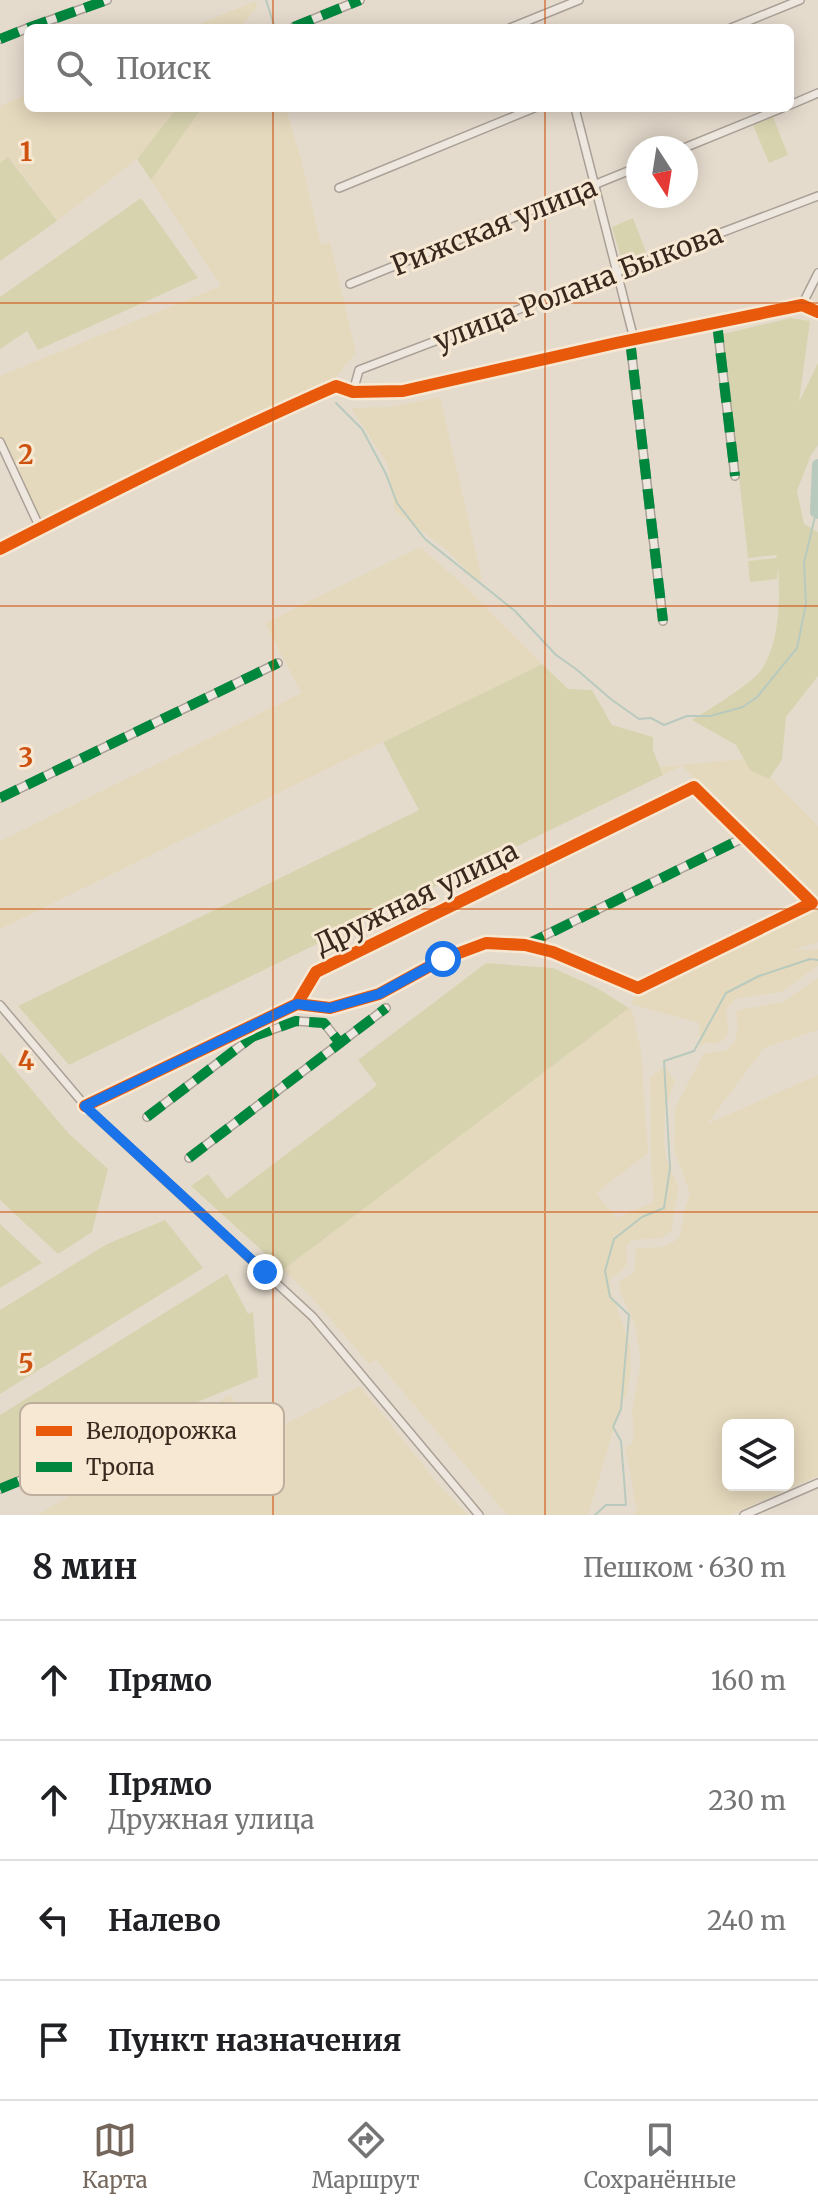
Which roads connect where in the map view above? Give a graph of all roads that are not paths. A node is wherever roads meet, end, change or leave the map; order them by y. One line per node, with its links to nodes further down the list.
1 (107, 0): 5 (street)
2 (360, 0): 6 (street)
3 (579, 0): 7 (street)
4 (800, 0): 8 (street)
5 (39, 24)
6 (301, 24)
7 (520, 24)
8 (741, 24)
9 (24, 30): 10 (street)
10 (0, 39)
11 (818, 93): 12 (street)
12 (794, 103)
13 (524, 112): 19 (street)
14 (576, 112): 18 (street)
15 (772, 112): 16 (street)
16 (698, 142)
17 (626, 172): 18 (street, Рижская улица)
18 (595, 184): 21 (street); 23 (street, Рижская улица)
19 (339, 188)
20 (818, 196): 21 (street, улица Ролана Быкова)
21 (617, 272): 27 (street); 28 (street, улица Ролана Быкова)
22 (818, 273): 24 (street)
23 (350, 284)
24 (802, 305): 25 (street); 26 (street)
25 (818, 312)
26 (717, 323): 27 (street); 30 (street)
27 (632, 340): 28 (street); 33 (street)
28 (353, 392): 31 (street)
29 (0, 442): 31 (street)
30 (735, 476)
31 (40, 528): 32 (street)
32 (0, 549)
33 (663, 621)
34 (278, 663): 35 (street)
35 (0, 798)
36 (745, 837): 37 (street)
37 (525, 945): 38 (street); 38 (street, Дружная улица)
38 (297, 1004): 41 (street)
39 (0, 1005): 44 (street)
40 (386, 1008): 43 (street)
41 (247, 1028): 42 (street); 44 (street)
42 (252, 1037): 43 (street); 45 (street)
43 (340, 1043): 46 (street)
44 (85, 1106): 50 (street)
45 (147, 1117)
46 (189, 1158)
47 (20, 1481): 49 (street)
48 (818, 1483): 51 (street)
49 (0, 1489)
50 (479, 1515)
51 (744, 1515)

